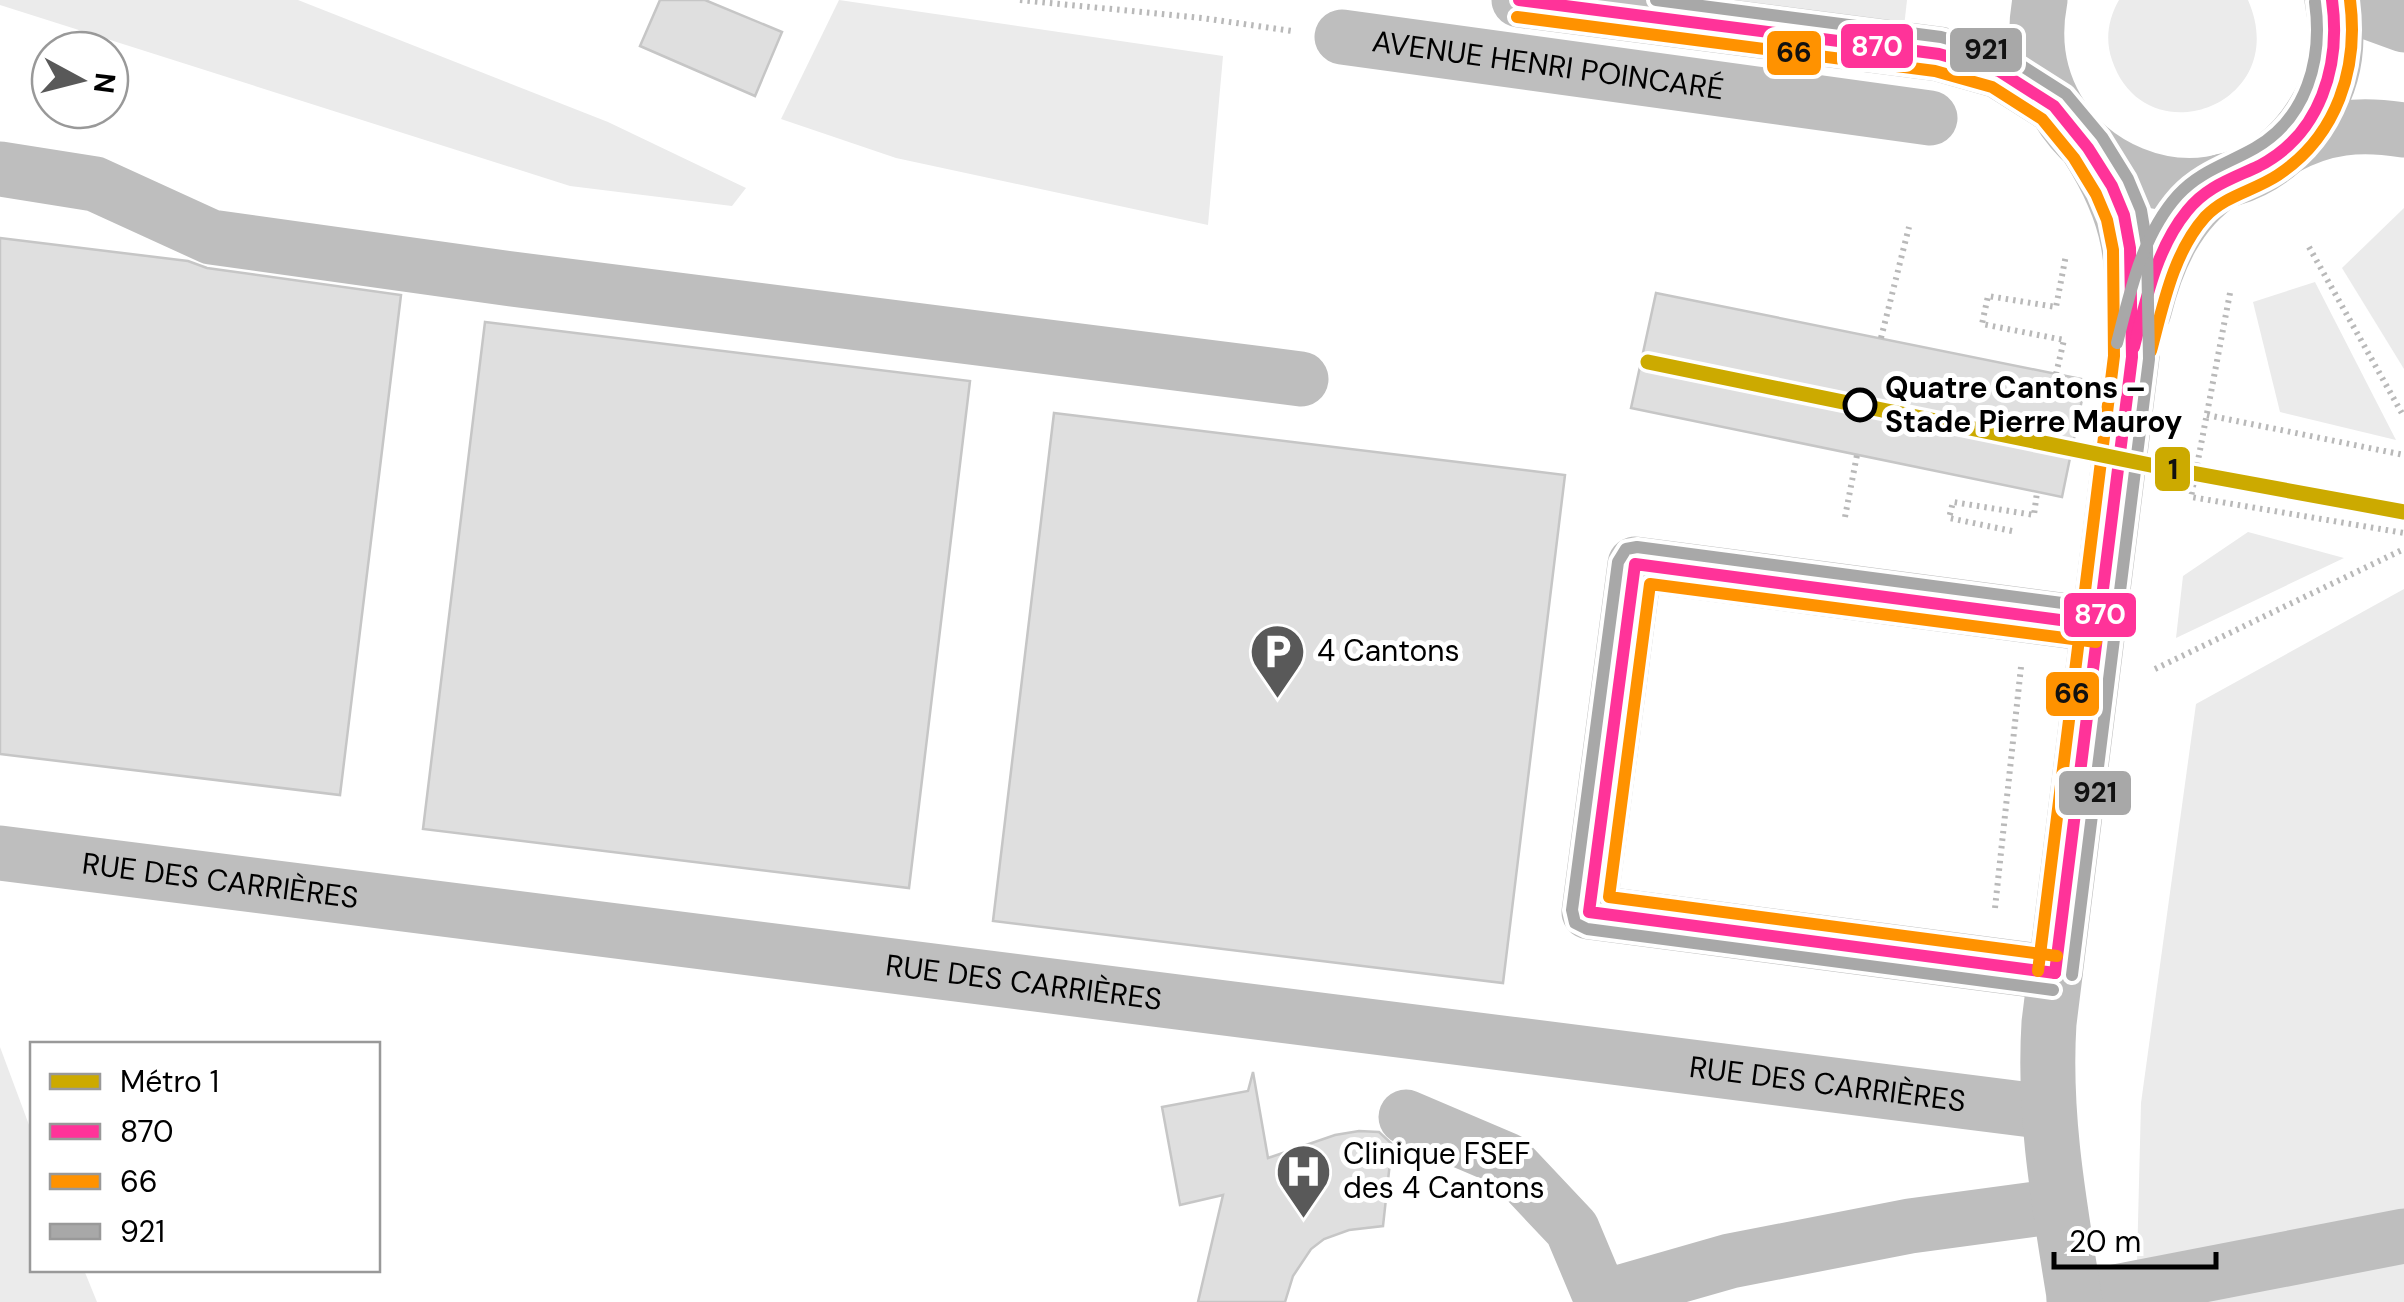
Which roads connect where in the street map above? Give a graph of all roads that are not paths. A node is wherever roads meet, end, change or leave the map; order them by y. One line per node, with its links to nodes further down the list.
1 (1519, 0): 7 (street, AVENUE HENRI POINCARÉ)
2 (2040, 0): 7 (street)
3 (2332, 0): 11 (street)
4 (2350, 0): 5 (street)
5 (2404, 25)
6 (1342, 37): 8 (street, AVENUE HENRI POINCARÉ)
7 (2054, 106): 10 (street)
8 (1930, 118)
9 (2404, 130): 11 (street)
10 (2088, 148): 13 (street); 14 (street)
11 (2285, 148): 13 (street)
12 (0, 168): 15 (street)
13 (2223, 181): 14 (street)
14 (2132, 357): 16 (street)
15 (1301, 379)
16 (2098, 624): 18 (street); 18 (street)
17 (0, 852): 19 (street, RUE DES CARRIÈRES)
18 (2055, 973): 19 (street)
19 (2047, 1112): 21 (street)
20 (1406, 1118): 23 (street)
21 (2060, 1206): 23 (street); 24 (street)
22 (2404, 1236): 24 (street)
23 (1601, 1300)
24 (2074, 1301)

